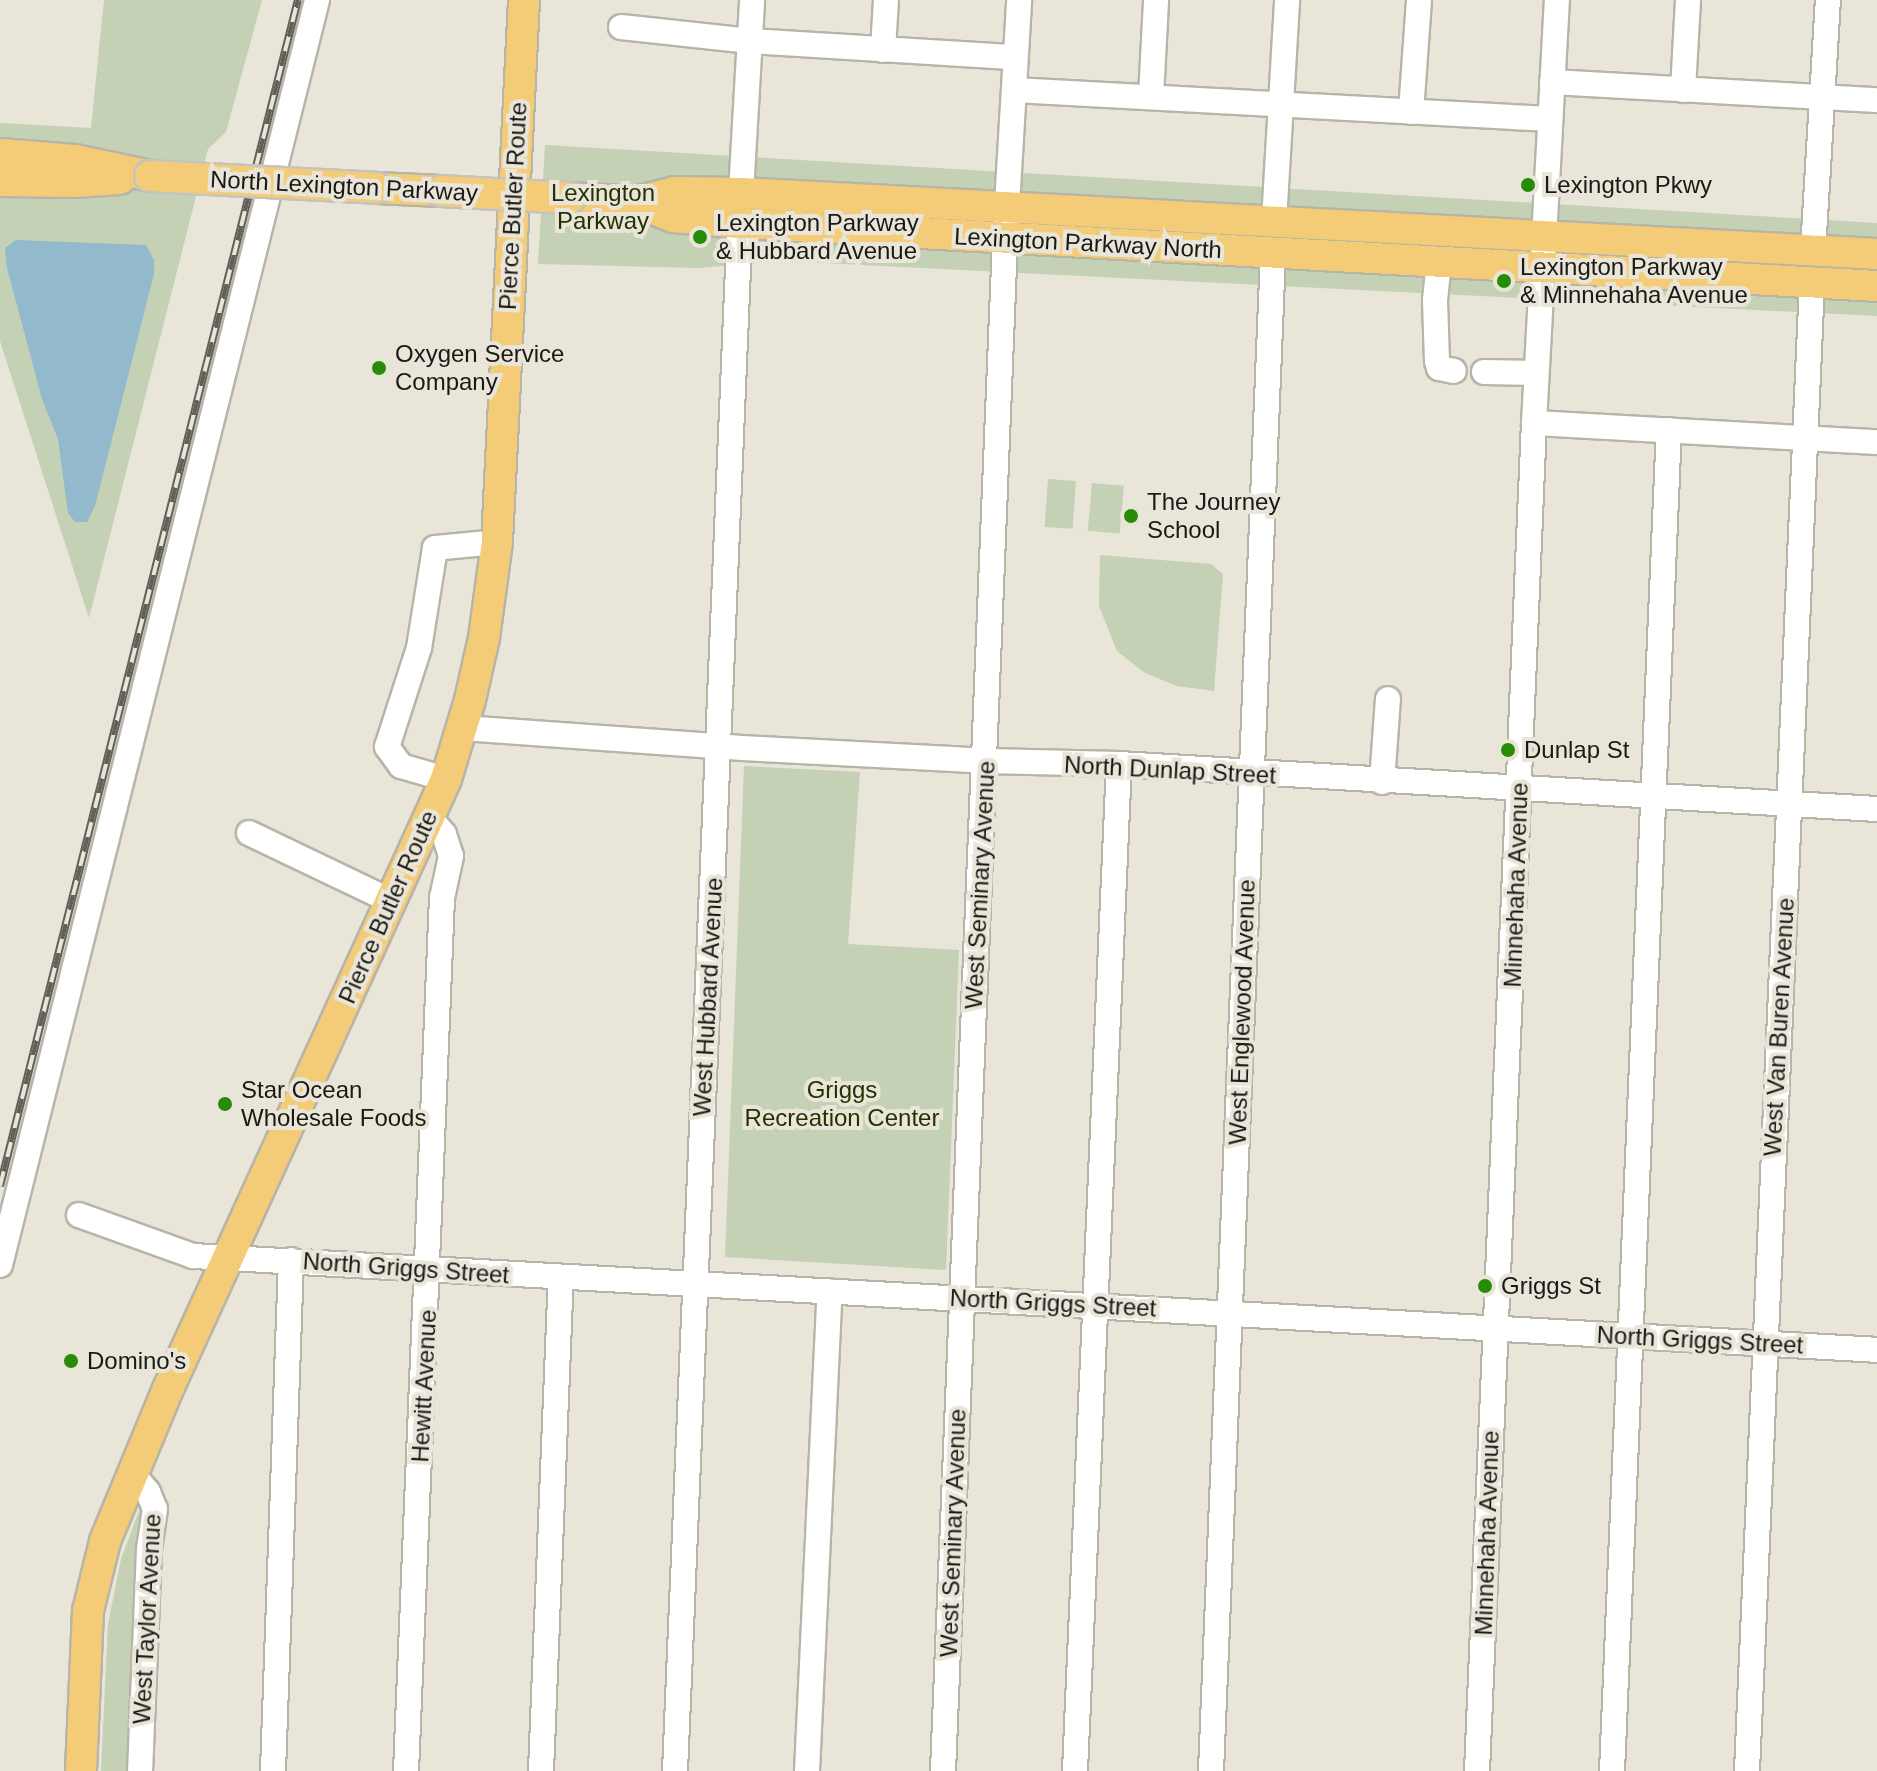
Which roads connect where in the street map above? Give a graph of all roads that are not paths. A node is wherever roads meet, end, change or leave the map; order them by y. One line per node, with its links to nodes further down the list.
1 (317, 0): 67 (street)
2 (752, 0): 13 (street, West Hubbard Avenue)
3 (886, 0): 14 (street)
4 (1019, 0): 15 (street, West Seminary Avenue)
5 (1156, 0): 19 (street)
6 (1287, 0): 22 (street)
7 (1419, 0): 23 (street)
8 (1557, 0): 16 (street, Minnehaha Avenue)
9 (1688, 0): 18 (street)
10 (1828, 0): 20 (street)
11 (516, 1): 48 (main road, Pierce Butler Route)
12 (621, 27): 13 (street)
13 (750, 41): 14 (street); 30 (street, West Hubbard Avenue)
14 (883, 50): 15 (street)
15 (1015, 57): 17 (street, West Seminary Avenue)
16 (1552, 82): 18 (street); 24 (street, Minnehaha Avenue)
17 (1014, 90): 19 (street); 29 (street, West Seminary Avenue)
18 (1683, 90): 20 (street)
19 (1151, 97): 22 (street)
20 (1822, 98): 21 (street); 34 (street)
21 (1877, 100)
22 (1281, 105): 23 (street); 31 (street)
23 (1411, 112): 24 (street)
24 (1550, 119): 32 (street, Minnehaha Avenue)
25 (0, 154): 26 (main road)
26 (150, 176): 27 (main road); 28 (main road, North Lexington Parkway, bridge)
27 (0, 181)
28 (635, 202): 30 (main road, Lexington Parkway North)
29 (1007, 206): 30 (main road, Lexington Parkway North); 31 (main road, Lexington Parkway North); 33 (street, West Seminary Avenue)
30 (740, 208): 33 (main road, Lexington Parkway North); 51 (street, West Hubbard Avenue)
31 (1274, 221): 32 (main road, Lexington Parkway North)
32 (1543, 237): 34 (main road, Lexington Parkway North); 38 (street, Minnehaha Avenue)
33 (1005, 239): 35 (main road, Lexington Parkway North); 52 (street, West Seminary Avenue)
34 (1813, 251): 36 (main road, Lexington Parkway North)
35 (1273, 253): 37 (main road, Lexington Parkway North); 54 (street, West Englewood Avenue)
36 (1877, 254)
37 (1439, 262): 38 (main road, Lexington Parkway North); 41 (street)
38 (1541, 268): 39 (main road, Lexington Parkway North); 43 (street, Minnehaha Avenue)
39 (1812, 284): 40 (main road, Lexington Parkway North); 46 (street, West Van Buren Avenue)
40 (1877, 286)
41 (1454, 371)
42 (1484, 372): 43 (street)
43 (1536, 373): 44 (street, Minnehaha Avenue)
44 (1534, 423): 45 (street); 57 (street, Minnehaha Avenue)
45 (1669, 430): 46 (street); 58 (street)
46 (1804, 437): 47 (street); 59 (street, West Van Buren Avenue)
47 (1877, 442)
48 (497, 542): 50 (main road, Pierce Butler Route); 55 (street)
49 (1388, 699): 56 (street)
50 (463, 728): 51 (street, North Dunlap Street); 55 (main road, Pierce Butler Route)
51 (720, 746): 52 (street, North Dunlap Street); 70 (street, West Hubbard Avenue)
52 (986, 761): 53 (street, North Dunlap Street); 72 (street, West Seminary Avenue)
53 (1119, 764): 54 (street, North Dunlap Street); 73 (street)
54 (1252, 775): 56 (street, North Dunlap Street); 74 (street, West Englewood Avenue)
55 (446, 779): 61 (main road, Pierce Butler Route)
56 (1382, 782): 57 (street, North Dunlap Street)
57 (1520, 791): 58 (street, North Dunlap Street); 75 (street, Minnehaha Avenue)
58 (1655, 798): 59 (street, North Dunlap Street); 76 (street)
59 (1789, 804): 60 (street, North Dunlap Street); 77 (street, West Van Buren Avenue)
60 (1877, 809)
61 (429, 817): 63 (main road, Pierce Butler Route); 68 (street, Hewitt Avenue)
62 (249, 833): 63 (street)
63 (391, 901): 65 (main road, Pierce Butler Route)
64 (79, 1215): 65 (street, North Griggs Street)
65 (229, 1257): 66 (street, North Griggs Street); 79 (main road, Pierce Butler Route)
66 (291, 1260): 68 (street, North Griggs Street); 82 (street)
67 (0, 1265)
68 (429, 1270): 69 (street, North Griggs Street); 83 (street, Hewitt Avenue)
69 (561, 1278): 70 (street, North Griggs Street); 84 (street)
70 (694, 1285): 71 (street, North Griggs Street); 85 (street, West Hubbard Avenue)
71 (830, 1292): 72 (street, North Griggs Street); 86 (street)
72 (963, 1298): 73 (street, North Griggs Street); 87 (street, West Seminary Avenue)
73 (1096, 1305): 74 (street, North Griggs Street); 88 (street)
74 (1229, 1313): 75 (street, North Griggs Street); 89 (street, West Englewood Avenue)
75 (1496, 1329): 76 (street, North Griggs Street); 90 (street, Minnehaha Avenue)
76 (1631, 1336): 77 (street, North Griggs Street); 91 (street)
77 (1765, 1344): 78 (street, North Griggs Street); 92 (street, West Van Buren Avenue)
78 (1877, 1350)
79 (133, 1474): 80 (main road, Pierce Butler Route); 81 (street, West Taylor Avenue)
80 (81, 1771)
81 (140, 1771)
82 (273, 1771)
83 (406, 1771)
84 (541, 1771)
85 (675, 1771)
86 (807, 1771)
87 (943, 1771)
88 (1075, 1771)
89 (1211, 1771)
90 (1477, 1771)
91 (1612, 1771)
92 (1747, 1771)

